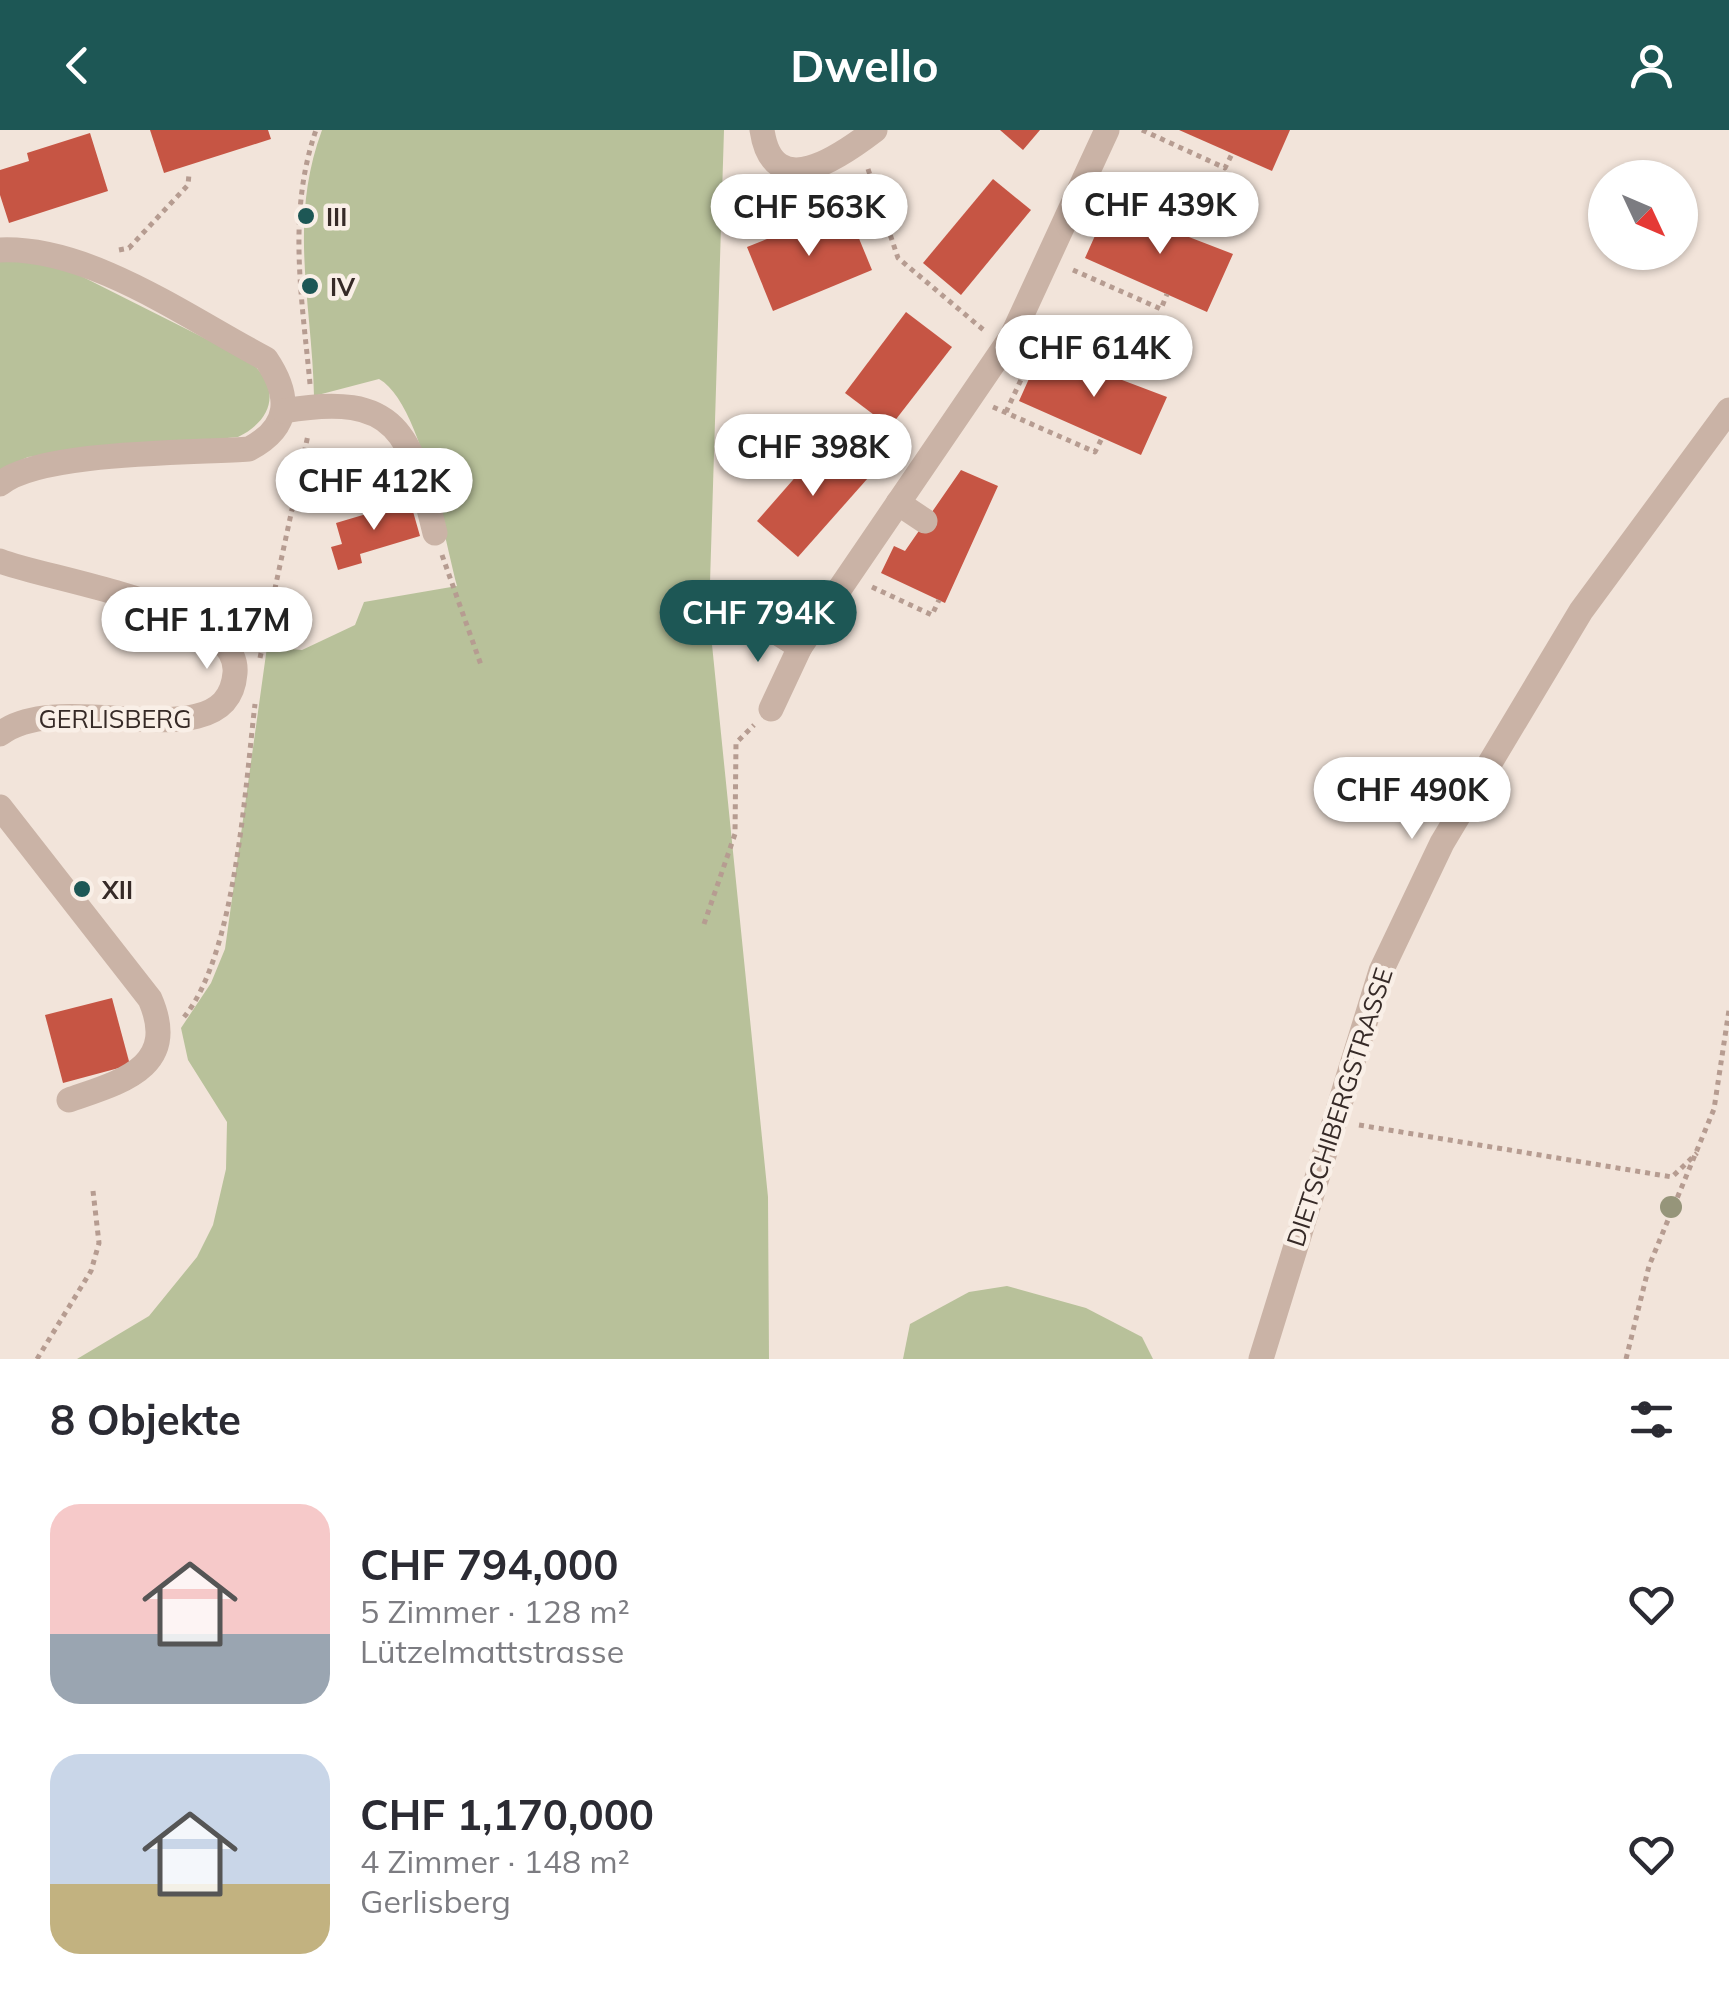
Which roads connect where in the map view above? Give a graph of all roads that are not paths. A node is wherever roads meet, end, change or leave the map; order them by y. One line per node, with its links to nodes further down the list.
1 (762, 130): 3 (street)
2 (1107, 130): 4 (street)
3 (867, 136)
4 (1078, 196): 5 (street); 7 (street)
5 (1118, 213)
6 (0, 250): 10 (street)
7 (1002, 337): 8 (street); 12 (street)
8 (1053, 354)
9 (1729, 410): 22 (street, DIETSCHIBERGSTRASSE)
10 (284, 411): 11 (street); 14 (street)
11 (0, 484)
12 (898, 503): 13 (street); 17 (street)
13 (925, 521)
14 (435, 533)
15 (0, 561): 19 (street, GERLISBERG)
16 (741, 610): 17 (street)
17 (800, 647): 18 (street)
18 (771, 708)
19 (0, 734)
20 (0, 807): 21 (street)
21 (69, 1100)
22 (1261, 1359)

